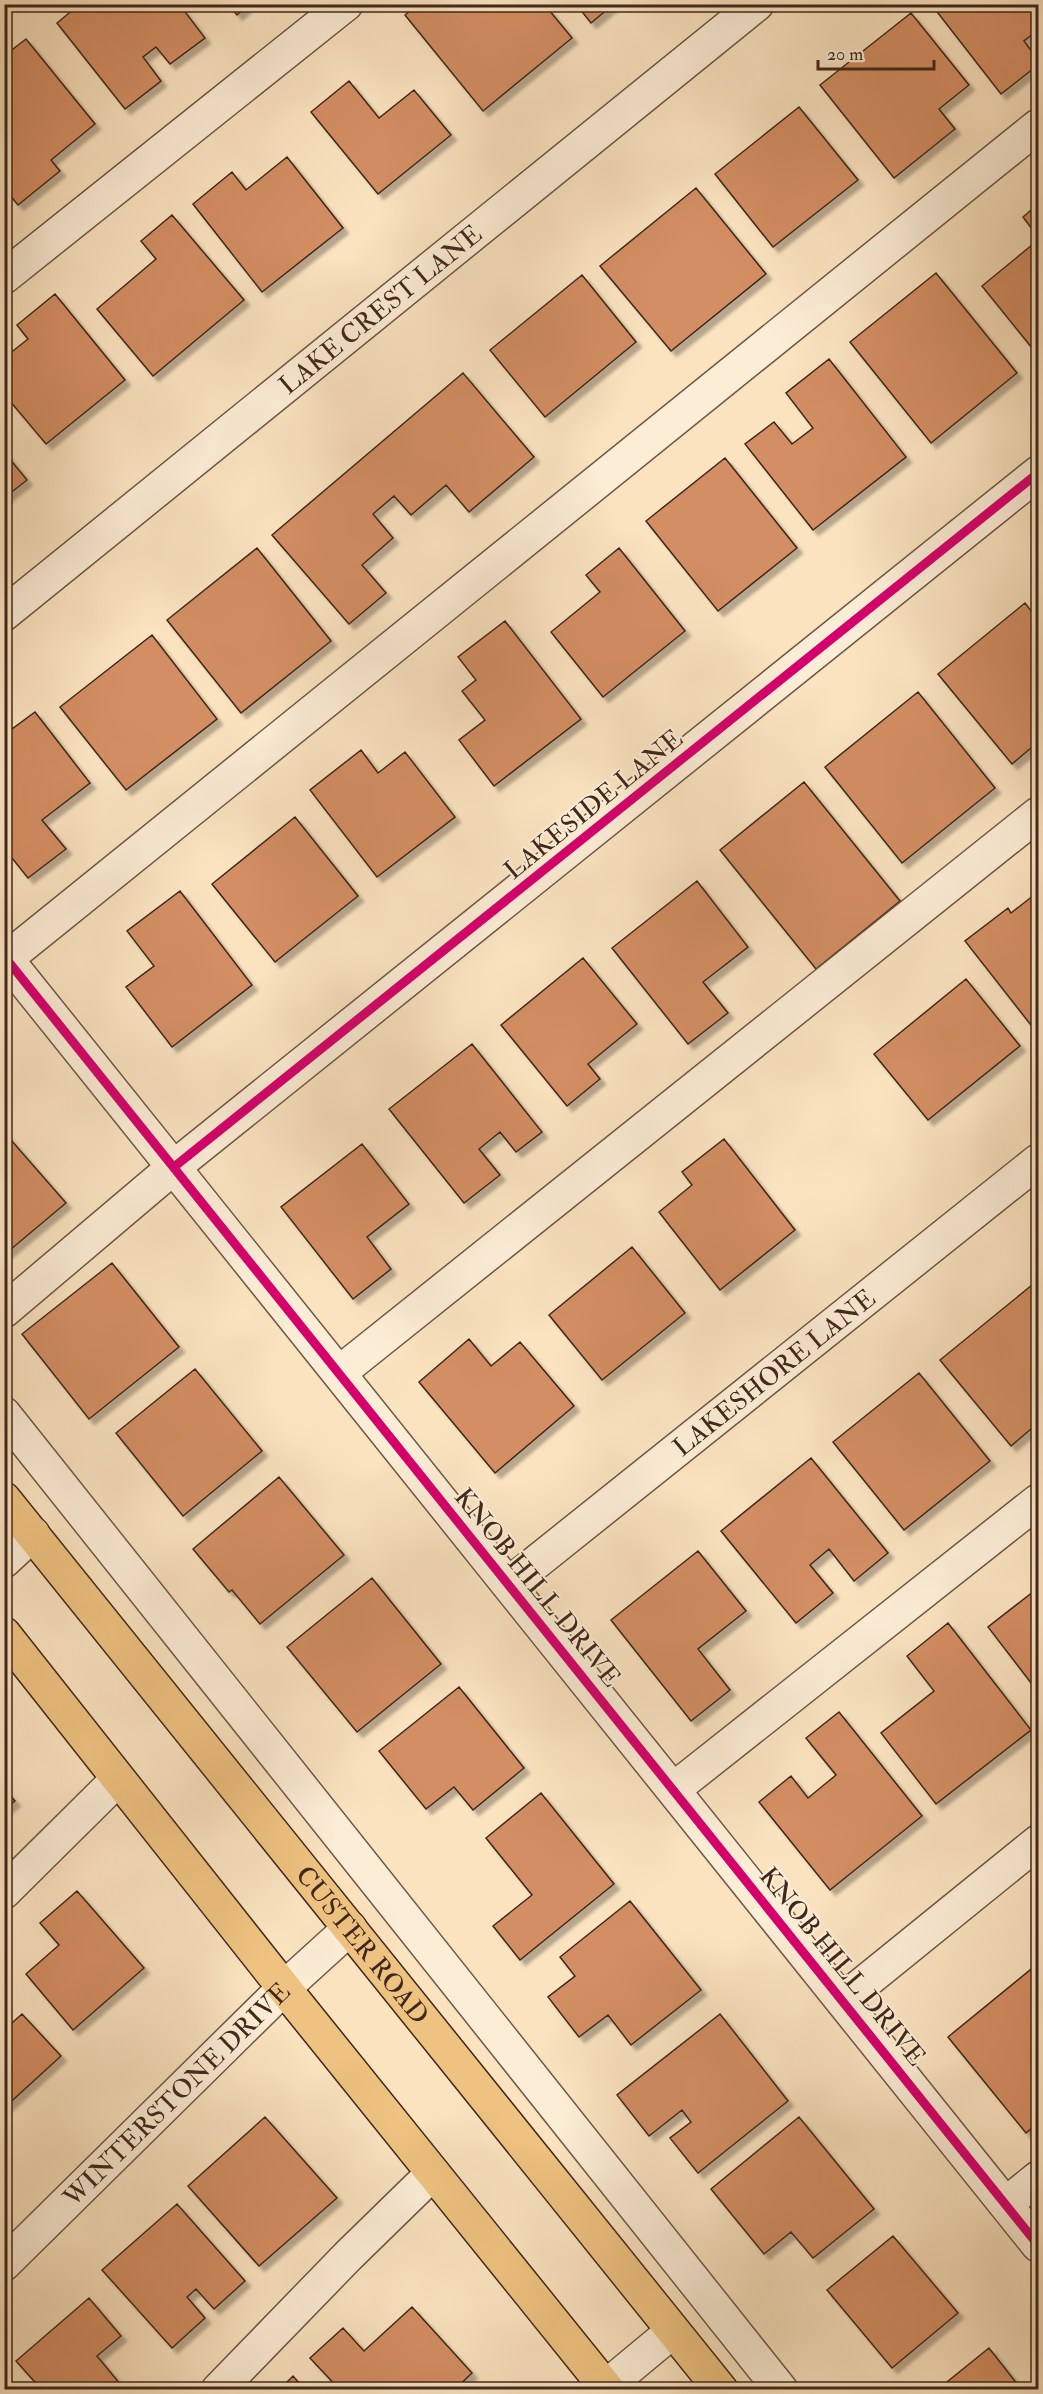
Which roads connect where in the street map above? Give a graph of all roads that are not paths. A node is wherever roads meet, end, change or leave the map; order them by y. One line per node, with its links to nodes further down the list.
1 (346, 4): 4 (street)
2 (757, 4): 6 (street, LAKE CREST LANE)
3 (1038, 126): 8 (street)
4 (4, 277)
5 (1038, 473): 10 (street, LAKESIDE LANE)
6 (4, 614)
7 (1038, 814): 12 (street)
8 (5, 958): 10 (street, KNOB HILL DRIVE)
9 (1038, 1161): 18 (street, LAKESHORE LANE)
10 (174, 1167): 11 (street, LAKESIDE LANE); 12 (street, KNOB HILL DRIVE)
11 (4, 1311)
12 (339, 1373): 18 (street, KNOB HILL DRIVE)
13 (4, 1414): 36 (street)
14 (4, 1499): 16 (main road, CUSTER ROAD)
15 (1038, 1501): 21 (street)
16 (33, 1534): 17 (street); 24 (main road, CUSTER ROAD)
17 (4, 1561)
18 (509, 1584): 21 (street, KNOB HILL DRIVE)
19 (4, 1634): 20 (main road)
20 (118, 1779): 23 (street); 25 (main road)
21 (674, 1789): 26 (street, KNOB HILL DRIVE)
22 (1038, 1842): 26 (street)
23 (4, 1892)
24 (350, 1928): 25 (street, WINTERSTONE DRIVE); 32 (main road, CUSTER ROAD)
25 (284, 1988): 27 (main road); 31 (street, WINTERSTONE DRIVE)
26 (843, 2000): 29 (street, KNOB HILL DRIVE)
27 (433, 2173): 33 (main road); 34 (street)
28 (1038, 2178): 29 (street)
29 (1006, 2204): 30 (street, KNOB HILL DRIVE)
30 (1038, 2245)
31 (4, 2264)
32 (673, 2331): 33 (street); 35 (main road, CUSTER ROAD)
33 (605, 2388)
34 (218, 2390)
35 (721, 2390)
36 (781, 2390)

